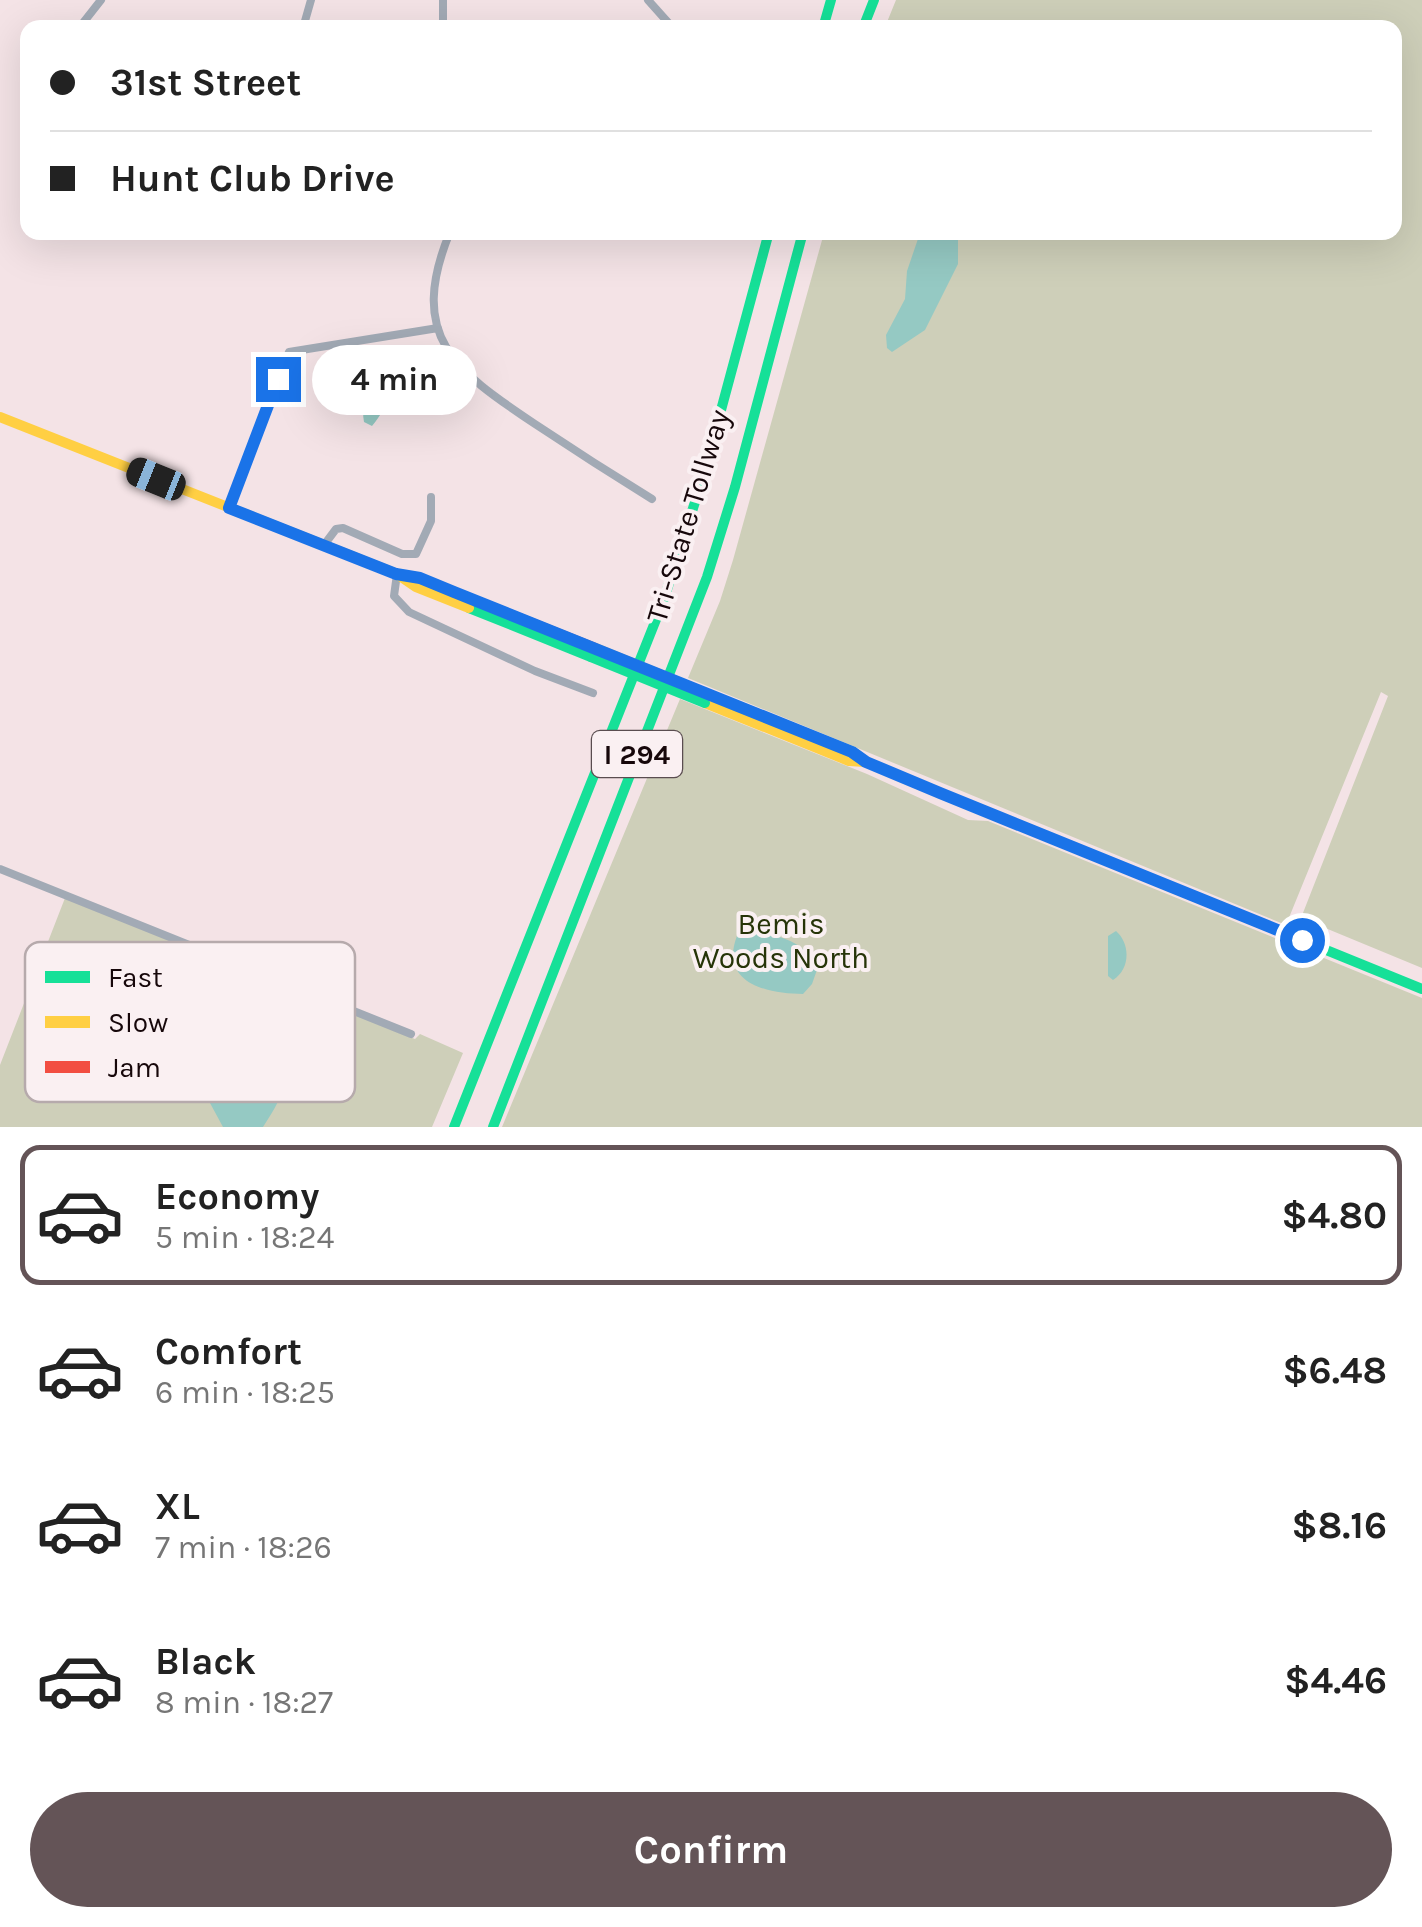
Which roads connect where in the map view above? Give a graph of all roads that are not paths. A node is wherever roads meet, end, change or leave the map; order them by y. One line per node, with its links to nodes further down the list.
1 (101, 0): 3 (street)
2 (648, 0): 4 (street)
3 (85, 20)
4 (666, 20)
5 (447, 240): 8 (street)
6 (766, 240): 21 (main road, Tri-State Tollway / I 294)
7 (801, 240): 22 (main road, Tri-State Tollway / I 294)
8 (438, 328): 11 (street); 12 (street)
9 (0, 417): 12 (main road)
10 (431, 497): 13 (street)
11 (652, 499)
12 (229, 508): 13 (main road)
13 (324, 546): 14 (main road)
14 (396, 574): 15 (street); 18 (main road, bridge)
15 (594, 693)
16 (0, 869): 17 (street)
17 (182, 942)
18 (1422, 989)
19 (355, 1012): 20 (street)
20 (411, 1034)
21 (454, 1127)
22 (494, 1127)

